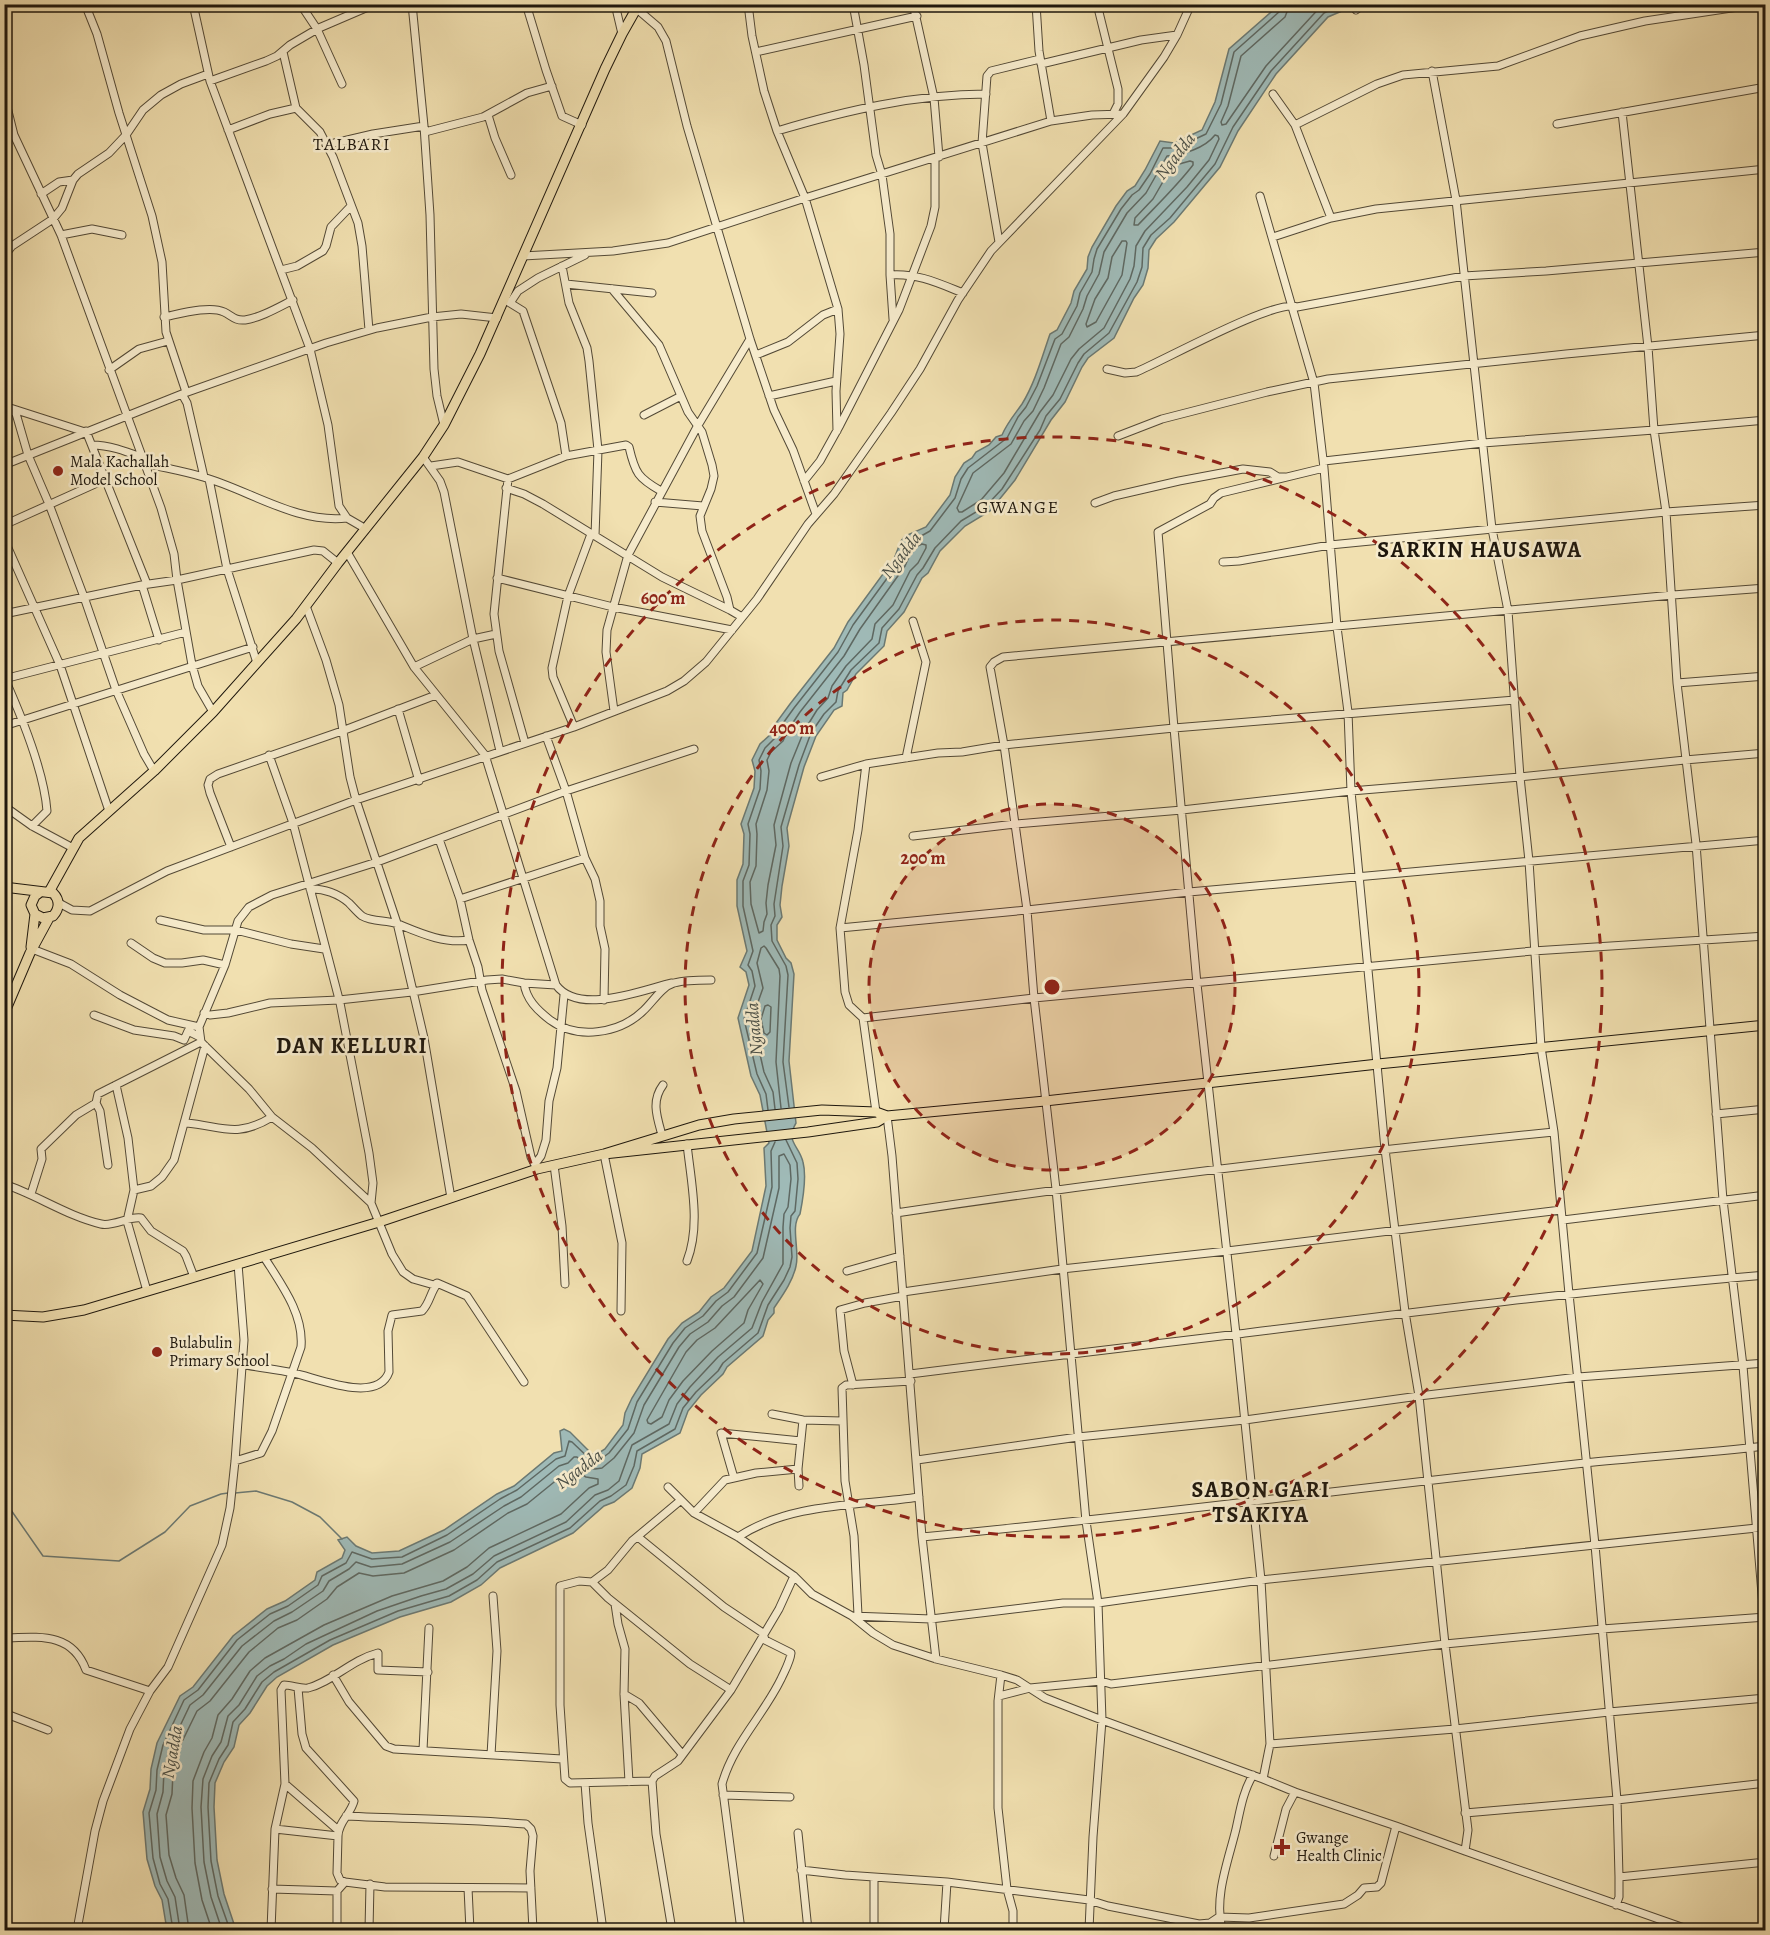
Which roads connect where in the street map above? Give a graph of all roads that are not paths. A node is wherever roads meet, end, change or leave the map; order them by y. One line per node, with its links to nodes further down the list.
1 (85, 4): 49 (street)
2 (193, 4): 28 (street)
3 (375, 4): 19 (street)
4 (412, 4): 46 (street)
5 (526, 4): 30 (street)
6 (615, 4): 21 (street)
7 (748, 4): 25 (street)
8 (853, 4): 20 (street)
9 (913, 4): 18 (street)
10 (1036, 4): 26 (street)
11 (1097, 4): 23 (street)
12 (1191, 4): 22 (street)
13 (1364, 4): 17 (street)
14 (1758, 4): 27 (street)
15 (638, 7): 21 (main road); 65 (street)
16 (303, 8): 19 (street)
17 (1356, 10)
18 (917, 16): 20 (street); 35 (street)
19 (316, 29): 24 (street); 29 (street)
20 (856, 31): 25 (street); 37 (street)
21 (622, 34): 43 (main road)
22 (1177, 35): 23 (street); 40 (street)
23 (1107, 48): 26 (street); 39 (street)
24 (283, 52): 28 (street); 36 (street)
25 (756, 52): 48 (street)
26 (1040, 62): 32 (street); 42 (street)
27 (1432, 71): 45 (street); 61 (street)
28 (209, 77): 47 (street); 49 (street)
29 (342, 84)
30 (552, 86): 41 (street); 43 (street)
31 (1766, 87): 38 (street)
32 (986, 94): 35 (street); 50 (street)
33 (1273, 94): 45 (street)
34 (4, 95): 58 (street)
35 (934, 98): 37 (street); 52 (street)
36 (296, 108): 47 (street); 51 (street)
37 (870, 108): 48 (street); 54 (street)
38 (1622, 112): 44 (street); 57 (street)
39 (1113, 114): 40 (street); 42 (street)
40 (1123, 114): 69 (street)
41 (488, 115): 46 (street); 55 (street)
42 (1051, 121): 50 (street)
43 (582, 124): 73 (main road)
44 (1557, 124)
45 (1295, 125): 63 (street)
46 (424, 129): 51 (street); 89 (street)
47 (228, 130): 76 (street)
48 (777, 131): 60 (street)
49 (126, 135): 56 (street); 88 (street)
50 (982, 143): 52 (street); 69 (street)
51 (326, 146): 62 (street)
52 (937, 157): 54 (street); 78 (street)
53 (1766, 170): 57 (street)
54 (882, 174): 60 (street); 77 (street)
55 (511, 175)
56 (73, 180): 58 (street); 64 (street)
57 (1630, 182): 61 (street); 74 (street)
58 (41, 194): 64 (street)
59 (1260, 196): 68 (street)
60 (805, 198): 65 (street); 87 (street)
61 (1456, 200): 63 (street); 79 (street)
62 (351, 206): 76 (street); 92 (street)
63 (1331, 218): 68 (street)
64 (53, 219): 66 (street); 72 (street)
65 (717, 228): 70 (street); 94 (street)
66 (60, 235): 67 (street); 101 (street)
67 (122, 235)
68 (1273, 237): 86 (street)
69 (999, 242): 83 (street)
70 (590, 252): 73 (street); 75 (street)
71 (1766, 252): 74 (street)
72 (4, 256)
73 (523, 256): 85 (main road)
74 (1638, 263): 79 (street); 96 (street)
75 (562, 266): 80 (street); 85 (street)
76 (281, 270): 84 (street)
77 (890, 275): 78 (street); 91 (street)
78 (913, 275): 83 (street); 91 (street)
79 (1464, 276): 86 (street); 99 (street)
80 (566, 284): 81 (street); 121 (street)
81 (612, 289): 82 (street); 105 (street)
82 (652, 293)
83 (963, 293): 142 (street)
84 (292, 300): 88 (street); 97 (street)
85 (507, 302): 90 (main road); 123 (street)
86 (1292, 304): 100 (street); 103 (street)
87 (838, 309): 98 (street); 102 (street)
88 (164, 317): 95 (street)
89 (432, 317): 90 (street); 92 (street); 113 (street)
90 (497, 318): 113 (main road)
91 (893, 321): 117 (street)
92 (369, 330): 97 (street)
93 (1766, 335): 96 (street)
94 (750, 339): 98 (street); 114 (street)
95 (168, 341): 101 (street); 104 (street)
96 (1648, 348): 99 (street); 115 (street)
97 (310, 349): 104 (street); 143 (street)
98 (756, 355): 106 (street)
99 (1474, 365): 103 (street); 119 (street)
100 (1107, 369)
101 (109, 370): 111 (street)
102 (836, 381): 106 (street); 117 (street)
103 (1314, 383): 118 (street); 127 (street)
104 (184, 393): 111 (street); 129 (street)
105 (681, 396): 110 (street); 114 (street)
106 (769, 396): 133 (street)
107 (4, 406): 108 (street)
108 (15, 410): 109 (street); 116 (street); 122 (street)
109 (4, 415)
110 (645, 415)
111 (126, 416): 116 (street); 125 (street)
112 (1766, 420): 115 (street)
113 (444, 425): 124 (main road)
114 (697, 427): 135 (street); 140 (street)
115 (1654, 430): 119 (street); 141 (street)
116 (85, 431): 120 (street); 122 (street)
117 (837, 431): 133 (street)
118 (1118, 436)
119 (1483, 443): 127 (street); 146 (street)
120 (92, 445): 125 (street); 131 (street)
121 (598, 450): 123 (street); 135 (street); 147 (street)
122 (28, 455): 126 (street); 138 (street)
123 (566, 456): 132 (street)
124 (423, 457): 128 (street); 145 (main road)
125 (142, 460): 129 (street); 156 (street)
126 (4, 465)
127 (1324, 465): 130 (street); 149 (street)
128 (431, 466): 132 (street); 174 (street)
129 (206, 478): 143 (street); 154 (street)
130 (1290, 478): 137 (street); 176 (street)
131 (106, 479): 138 (street); 157 (street)
132 (508, 479): 134 (street)
133 (804, 481): 142 (street)
134 (506, 488): 147 (street); 155 (street)
135 (661, 491): 136 (street)
136 (655, 502): 140 (street); 151 (street)
137 (1095, 503)
138 (49, 504): 144 (street); 161 (street)
139 (1766, 505): 141 (street)
140 (703, 506): 165 (street)
141 (1666, 512): 146 (street); 159 (street)
142 (816, 514): 168 (street)
143 (346, 518): 145 (street)
144 (4, 525)
145 (366, 529): 150 (main road)
146 (1492, 529): 149 (street); 166 (street)
147 (593, 535): 151 (street); 160 (street)
148 (4, 539): 163 (street)
149 (1330, 545): 152 (street); 170 (street)
150 (347, 552): 153 (main road); 182 (street)
151 (628, 555): 164 (street); 165 (street)
152 (1223, 562)
153 (338, 563): 154 (street); 162 (main road)
154 (227, 568): 156 (street); 177 (street)
155 (496, 578): 160 (street); 173 (street)
156 (177, 580): 157 (street); 172 (street)
157 (145, 585): 161 (street); 175 (street)
158 (1766, 588): 159 (street)
159 (1673, 595): 166 (street); 185 (street)
160 (568, 596): 164 (street); 196 (street)
161 (84, 597): 163 (street); 178 (street)
162 (306, 606): 179 (main road); 198 (street)
163 (35, 607): 167 (street); 180 (street)
164 (613, 607): 171 (street); 191 (street)
165 (730, 610): 168 (street)
166 (1508, 611): 170 (street); 188 (street)
167 (4, 614)
168 (742, 617): 171 (street)
169 (913, 621): 207 (street)
170 (1337, 627): 176 (street); 193 (street)
171 (732, 630): 191 (street)
172 (186, 632): 175 (street); 181 (street)
173 (496, 634): 174 (street); 200 (street)
174 (473, 639): 182 (street); 203 (street)
175 (159, 640): 178 (street)
176 (1167, 642): 197 (street); 201 (street)
177 (253, 646): 179 (street); 181 (street)
178 (103, 654): 180 (street); 186 (street)
179 (257, 663): 192 (main road)
180 (60, 665): 184 (street); 189 (street)
181 (192, 665): 186 (street); 192 (street)
182 (414, 667): 187 (street)
183 (1766, 676): 185 (street)
184 (5, 679): 194 (street)
185 (1677, 683): 208 (street)
186 (116, 690): 189 (street); 210 (street)
187 (436, 695): 190 (street); 206 (street)
188 (1515, 700): 193 (street); 212 (street)
189 (74, 704): 194 (street); 218 (street)
190 (398, 709): 198 (street); 213 (street)
191 (614, 711): 196 (street)
192 (213, 712): 210 (main road)
193 (1348, 712): 197 (street); 215 (street)
194 (22, 719): 195 (street); 225 (street)
195 (4, 726)
196 (574, 727): 199 (street)
197 (1174, 728): 201 (street); 219 (street)
198 (342, 731): 205 (street); 216 (street)
199 (546, 736): 200 (street); 214 (street)
200 (525, 743): 203 (street)
201 (1004, 745): 207 (street); 224 (street)
202 (694, 749): 214 (street)
203 (500, 751): 206 (street)
204 (1766, 753): 208 (street)
205 (269, 755): 223 (street); 230 (street)
206 (485, 755): 213 (street); 221 (street)
207 (906, 758): 209 (street)
208 (1685, 760): 212 (street); 229 (street)
209 (866, 764): 211 (street); 249 (street)
210 (154, 771): 218 (main road)
211 (821, 777)
212 (1520, 777): 215 (street); 233 (street)
213 (419, 781): 216 (street)
214 (566, 791): 221 (street); 232 (street)
215 (1351, 791): 219 (street); 235 (street)
216 (356, 801): 223 (street); 234 (street)
217 (4, 806): 220 (street)
218 (109, 810): 231 (main road)
219 (1182, 810): 224 (street); 241 (street)
220 (12, 813): 222 (street); 225 (street)
221 (503, 814): 227 (street); 236 (street)
222 (4, 819)
223 (293, 823): 230 (street); 238 (street)
224 (1015, 824): 226 (street); 244 (street)
225 (32, 826): 231 (street)
226 (913, 836)
227 (439, 839): 234 (street); 242 (street)
228 (1766, 840): 229 (street)
229 (1696, 844): 233 (street); 253 (street)
230 (231, 847): 243 (street)
231 (73, 848): 240 (main road)
232 (585, 858): 236 (street); 270 (street)
233 (1528, 861): 235 (street); 257 (street)
234 (377, 862): 238 (street); 248 (street)
235 (1359, 876): 241 (street); 259 (street)
236 (523, 878): 242 (street); 265 (street)
237 (4, 887): 239 (main road)
238 (309, 887): 248 (street); 250 (street); 255 (street)
239 (39, 892): 240 (main road); 245 (main road)
240 (50, 892): 243 (main road)
241 (1189, 892): 244 (street); 264 (street)
242 (460, 899): 252 (street)
243 (59, 903): 246 (main road)
244 (1028, 910): 249 (street); 268 (street)
245 (35, 914): 246 (main road); 256 (main road)
246 (49, 918): 256 (main road)
247 (160, 920): 250 (street)
248 (397, 923): 252 (street); 266 (street)
249 (840, 928): 274 (street)
250 (236, 930): 255 (street); 258 (street)
251 (1766, 936): 253 (street)
252 (469, 940): 260 (street)
253 (1702, 941): 257 (street); 278 (street)
254 (131, 943): 258 (street)
255 (324, 949): 269 (street)
256 (31, 951): 272 (main road); 277 (street)
257 (1533, 951): 259 (street); 280 (street)
258 (225, 965): 271 (street)
259 (1369, 967): 264 (street); 281 (street)
260 (480, 980): 262 (street); 266 (street); 300 (street)
261 (711, 980): 263 (street)
262 (524, 983): 265 (street); 276 (street)
263 (672, 983): 270 (street); 276 (street)
264 (1197, 984): 268 (street); 282 (street)
265 (556, 985): 267 (street)
266 (412, 992): 269 (street); 307 (street)
267 (564, 995): 270 (street); 276 (street)
268 (1034, 998): 274 (street); 285 (street)
269 (339, 1000): 271 (street); 309 (street)
270 (604, 1000)
271 (204, 1012): 277 (street)
272 (4, 1014)
273 (94, 1015): 279 (street)
274 (863, 1018): 288 (street)
275 (1766, 1025): 278 (main road)
276 (561, 1027): 300 (street)
277 (199, 1028): 279 (street)
278 (1709, 1031): 280 (main road); 289 (street)
279 (202, 1042): 283 (street); 291 (street); 292 (street)
280 (1541, 1047): 281 (main road); 293 (street)
281 (1378, 1064): 282 (main road); 296 (street)
282 (1209, 1083): 285 (main road); 301 (street)
283 (116, 1085): 286 (street); 304 (street)
284 (663, 1085): 294 (street)
285 (1045, 1101): 290 (main road); 303 (street)
286 (96, 1103): 298 (street); 305 (street)
287 (1766, 1109): 289 (street)
288 (876, 1112): 290 (main road); 294 (main road)
289 (1716, 1114): 308 (street)
290 (887, 1116): 295 (main road); 311 (street)
291 (272, 1117): 292 (street); 309 (street)
292 (186, 1124): 304 (street)
293 (1554, 1132): 296 (street); 310 (street)
294 (662, 1135): 297 (main road)
295 (687, 1144): 297 (main road); 319 (street)
296 (1385, 1149): 301 (street); 315 (street)
297 (604, 1154): 299 (main road); 331 (street)
298 (108, 1166)
299 (554, 1166): 300 (main road); 327 (street)
300 (536, 1167): 307 (main road)
301 (1218, 1170): 303 (street); 316 (street)
302 (4, 1184): 305 (street)
303 (1056, 1189): 311 (street); 321 (street)
304 (134, 1190): 313 (street)
305 (31, 1194): 313 (street)
306 (1766, 1194): 308 (street)
307 (452, 1198): 314 (main road)
308 (1723, 1200): 312 (street); 325 (street)
309 (371, 1203): 314 (street)
310 (1562, 1210): 312 (street); 315 (street)
311 (896, 1213): 317 (street)
312 (1563, 1220): 330 (street)
313 (127, 1221): 324 (street); 328 (street)
314 (380, 1222): 318 (main road); 326 (street)
315 (1395, 1229): 316 (street); 332 (street)
316 (1227, 1251): 321 (street); 334 (street)
317 (900, 1256): 322 (street); 329 (street)
318 (264, 1257): 320 (main road); 339 (street)
319 (687, 1261)
320 (238, 1264): 324 (main road); 337 (street)
321 (1062, 1269): 329 (street); 335 (street)
322 (847, 1271)
323 (1766, 1275): 325 (street)
324 (194, 1277): 328 (main road)
325 (1734, 1278): 330 (street); 338 (street)
326 (437, 1283): 339 (street); 342 (street)
327 (565, 1284)
328 (147, 1291): 333 (main road)
329 (903, 1294): 341 (street); 343 (street)
330 (1569, 1294): 332 (street); 340 (street)
331 (621, 1311)
332 (1405, 1312): 334 (street); 344 (street)
333 (4, 1315)
334 (1236, 1334): 335 (street); 347 (street)
335 (1071, 1353): 341 (street); 349 (street)
336 (1766, 1363): 338 (street)
337 (242, 1364): 339 (street); 354 (street)
338 (1743, 1366): 340 (street); 352 (street)
339 (292, 1372): 354 (street)
340 (1578, 1377): 344 (street); 355 (street)
341 (910, 1378): 343 (street); 353 (street)
342 (524, 1382)
343 (853, 1385): 348 (street)
344 (1419, 1396): 347 (street); 358 (street)
345 (772, 1414): 346 (street)
346 (803, 1420): 348 (street); 350 (street)
347 (1245, 1420): 349 (street); 363 (street)
348 (842, 1421): 364 (street)
349 (1078, 1437): 353 (street); 366 (street)
350 (801, 1441): 356 (street); 357 (street)
351 (1766, 1446): 352 (street)
352 (1749, 1448): 355 (street); 368 (street)
353 (918, 1460): 361 (street)
354 (235, 1461): 398 (street)
355 (1586, 1463): 358 (street); 372 (street)
356 (798, 1469): 357 (street); 359 (street)
357 (734, 1478): 365 (street)
358 (1428, 1482): 363 (street); 373 (street)
359 (799, 1486)
360 (668, 1487): 362 (street)
361 (919, 1497): 364 (street); 370 (street)
362 (681, 1500): 365 (street); 369 (street)
363 (1253, 1500): 366 (street); 375 (street)
364 (848, 1505): 371 (street); 380 (street)
365 (694, 1513): 371 (street)
366 (1086, 1521): 370 (street); 378 (street)
367 (1766, 1527): 368 (street)
368 (1756, 1528): 372 (street); 381 (street)
369 (638, 1537): 376 (street); 385 (street)
370 (922, 1537): 382 (street)
371 (738, 1538): 374 (street)
372 (1595, 1545): 373 (street); 384 (street)
373 (1436, 1561): 375 (street); 388 (street)
374 (794, 1576): 380 (street); 385 (street)
375 (1261, 1580): 378 (street); 390 (street)
376 (592, 1582): 379 (street); 411 (street)
377 (493, 1596): 410 (street)
378 (1098, 1603): 382 (street); 394 (street)
379 (615, 1604): 397 (street); 399 (street)
380 (855, 1616): 382 (street); 389 (street)
381 (1765, 1617): 384 (street); 387 (street)
382 (931, 1619): 389 (street)
383 (429, 1628): 391 (street)
384 (1602, 1629): 388 (street); 402 (street)
385 (763, 1633): 397 (street); 420 (street)
386 (4, 1638): 398 (street)
387 (1766, 1642)
388 (1445, 1644): 390 (street); 406 (street)
389 (936, 1659): 393 (street)
390 (1266, 1666): 394 (street); 407 (street)
391 (428, 1672): 392 (street); 408 (street)
392 (333, 1675): 395 (street); 408 (street)
393 (1001, 1675): 396 (street); 400 (street)
394 (1101, 1682): 396 (street); 404 (street)
395 (298, 1688): 418 (street); 424 (street)
396 (1030, 1688): 400 (street); 404 (street)
397 (731, 1690): 409 (street)
398 (150, 1691): 449 (street)
399 (624, 1695): 409 (street); 415 (street)
400 (999, 1696): 440 (street)
401 (1766, 1698): 402 (street)
402 (1609, 1712): 406 (street); 422 (street)
403 (4, 1713): 405 (street)
404 (1102, 1719): 412 (street); 443 (street)
405 (48, 1730)
406 (1455, 1730): 407 (street); 423 (street)
407 (1270, 1744): 413 (street)
408 (423, 1750): 410 (street)
409 (682, 1754): 414 (street)
410 (491, 1755): 411 (street)
411 (562, 1759): 417 (street)
412 (1253, 1775): 413 (street); 445 (street)
413 (1263, 1779): 419 (street)
414 (652, 1781): 415 (street); 454 (street)
415 (629, 1782): 417 (street)
416 (1766, 1782): 422 (street)
417 (585, 1783): 448 (street)
418 (285, 1784): 426 (street); 427 (street)
419 (1295, 1791): 425 (street); 430 (street)
420 (723, 1795): 421 (street); 456 (street)
421 (790, 1797)
422 (1617, 1800): 423 (street); 434 (street)
423 (1466, 1813): 429 (street)
424 (346, 1816): 427 (street); 439 (street)
425 (1396, 1826): 429 (street); 445 (street)
426 (275, 1829): 427 (street); 441 (street)
427 (338, 1833): 435 (street)
428 (798, 1833): 432 (street)
429 (1465, 1851): 444 (street)
430 (1274, 1856)
431 (1766, 1862): 434 (street)
432 (801, 1870): 433 (street); 457 (street)
433 (874, 1877): 436 (street); 458 (street)
434 (1619, 1877): 444 (street)
435 (345, 1882): 437 (street); 442 (street)
436 (947, 1882): 440 (street); 459 (street)
437 (370, 1884): 438 (street); 452 (street)
438 (468, 1888): 439 (street); 453 (street)
439 (531, 1888): 447 (street)
440 (1007, 1889): 443 (street); 460 (street)
441 (272, 1890): 442 (street); 450 (street)
442 (337, 1891): 451 (street)
443 (1089, 1900): 446 (street); 461 (street)
444 (1616, 1905): 464 (street)
445 (1219, 1917): 446 (street); 463 (street)
446 (1184, 1922): 462 (street)
447 (533, 1929): 448 (street)
448 (603, 1929): 454 (street)
449 (77, 1930)
450 (271, 1930)
451 (337, 1930)
452 (369, 1930)
453 (470, 1930)
454 (672, 1930): 455 (street)
455 (701, 1930)
456 (741, 1930)
457 (808, 1930)
458 (874, 1930)
459 (944, 1930)
460 (1013, 1930)
461 (1089, 1930)
462 (1183, 1930)
463 (1222, 1930)
464 (1690, 1930)

